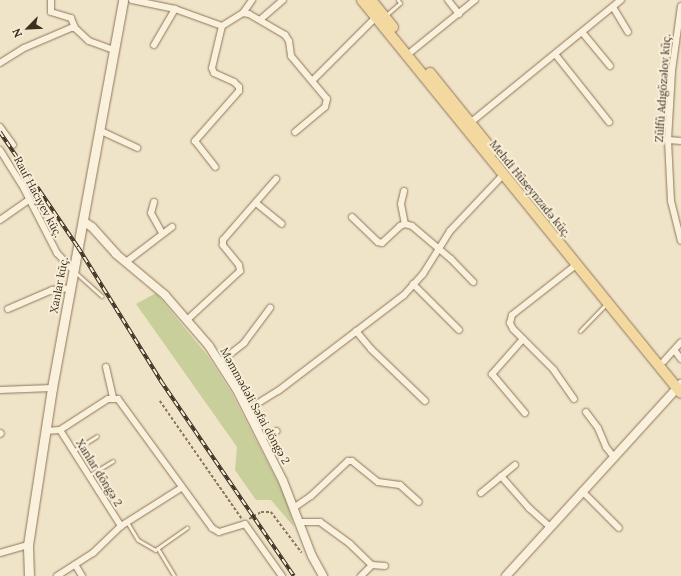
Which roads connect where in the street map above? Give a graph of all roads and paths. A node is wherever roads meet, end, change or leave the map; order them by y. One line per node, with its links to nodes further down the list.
1 (51, 0): 20 (street)
2 (123, 0): 24 (main road, Xanlar küç.)
3 (132, 0): 14 (street)
4 (252, 0): 15 (street)
5 (283, 0): 18 (street)
6 (362, 0): 17 (main road, Mehdi Hüseynzadə küç.)
7 (371, 0): 17 (main road, Mehdi Hüseynzadə küç.)
8 (398, 0): 17 (lane)
9 (448, 0): 16 (street)
10 (475, 0): 16 (street)
11 (621, 0): 12 (street)
12 (613, 7): 21 (street); 22 (street)
13 (681, 8): 35 (street, Zülfü Adıgözəlov küç.)
14 (175, 9): 19 (street); 23 (street)
15 (243, 13): 18 (street); 19 (street)
16 (459, 14): 25 (street)
17 (380, 17): 25 (main road, Mehdi Hüseynzadə küç.); 29 (street); 41 (main road, Mehdi Hüseynzadə küç.)
18 (261, 19): 29 (street)
19 (222, 26): 40 (street)
20 (75, 28): 24 (street); 27 (street)
21 (582, 32): 26 (street); 28 (street)
22 (628, 32)
23 (154, 45)
24 (114, 50): 33 (main road, Xanlar küç.)
25 (412, 51): 31 (main road, Mehdi Hüseynzadə küç.)
26 (554, 54): 30 (street); 31 (street)
27 (0, 63)
28 (610, 66)
29 (313, 80): 34 (street)
30 (609, 122)
31 (470, 123): 74 (main road, Mehdi Hüseynzadə küç.)
32 (0, 127): 37 (street)
33 (101, 131): 38 (street); 49 (main road, Xanlar küç.)
34 (295, 132)
35 (668, 140): 36 (street); 54 (street, Zülfü Adıgözəlov küç.)
36 (681, 141)
37 (13, 145)
38 (137, 148)
39 (0, 150): 44 (street, Rauf Hacıyev küç.)
40 (215, 167)
41 (503, 175): 55 (street); 57 (main road, Mehdi Hüseynzadə küç.)
42 (276, 180): 46 (street)
43 (404, 191): 51 (street)
44 (29, 200): 48 (street); 58 (street, Rauf Hacıyev küç.)
45 (154, 202): 53 (street)
46 (256, 203): 50 (street); 66 (street)
47 (352, 217): 51 (street)
48 (0, 220)
49 (83, 221): 56 (street, Məmmədəli Səfai döngə 2); 58 (main road, Xanlar küç.)
50 (282, 224)
51 (405, 224): 55 (street)
52 (172, 227): 53 (street)
53 (162, 233): 56 (street)
54 (681, 242)
55 (439, 248): 59 (street); 60 (street)
56 (126, 262): 66 (street, Məmmədəli Səfai döngə 2)
57 (577, 264): 63 (main road, Mehdi Hüseynzadə küç.); 70 (street)
58 (73, 270): 61 (main road, Xanlar küç.); 62 (lane)
59 (473, 282)
60 (413, 284): 67 (street); 68 (street)
61 (70, 288): 65 (street); 78 (main road, Xanlar küç.)
62 (102, 296)
63 (608, 303): 69 (lane); 77 (main road, Mehdi Hüseynzadə küç.)
64 (270, 308): 75 (street)
65 (8, 309)
66 (188, 319): 75 (street, Məmmədəli Səfai döngə 2)
67 (460, 330)
68 (356, 331): 83 (street); 84 (street)
69 (580, 331)
70 (523, 339): 81 (street); 86 (street)
71 (681, 342): 72 (street)
72 (675, 352): 73 (street); 74 (street)
73 (681, 359)
74 (664, 361): 77 (main road, Mehdi Hüseynzadə küç.)
75 (220, 362): 84 (street, Məmmədəli Səfai döngə 2)
76 (106, 367): 80 (street)
77 (680, 387): 93 (street)
78 (52, 388): 79 (street); 88 (main road, Xanlar küç.)
79 (0, 390)
80 (113, 397): 87 (street); 98 (street)
81 (574, 399)
82 (160, 401): 105 (path)
83 (425, 401)
84 (247, 410): 91 (street, Məmmədəli Səfai döngə 2)
85 (586, 412): 93 (street)
86 (525, 413)
87 (60, 430): 88 (street); 92 (street, Xanlar döngə 2)
88 (45, 431): 110 (main road, Xanlar küç.)
89 (277, 431): 91 (street)
90 (97, 436): 92 (lane)
91 (261, 438): 102 (street, Məmmədəli Səfai döngə 2)
92 (73, 451): 96 (street, Xanlar döngə 2)
93 (613, 456): 99 (street)
94 (113, 461): 96 (lane)
95 (516, 465): 97 (street)
96 (88, 476): 106 (street, Xanlar döngə 2)
97 (502, 476): 100 (street); 107 (street)
98 (181, 488): 103 (street); 105 (street)
99 (582, 491): 107 (street); 109 (street)
100 (481, 493)
101 (419, 502): 102 (street)
102 (295, 507): 104 (street, Məmmədəli Səfai döngə 2)
103 (127, 522): 106 (street); 111 (lane)
104 (300, 522): 113 (street, Məmmədəli Səfai döngə 2); 114 (street)
105 (245, 524): 113 (path); 121 (street)
106 (121, 526): 115 (street)
107 (550, 527): 124 (street)
108 (187, 528): 111 (lane)
109 (619, 528)
110 (28, 545): 112 (street); 117 (main road, Xanlar küç.)
111 (158, 549): 120 (lane)
112 (0, 552)
113 (312, 556): 122 (street, Məmmədəli Səfai döngə 2)
114 (372, 565): 116 (street); 123 (street)
115 (76, 566): 118 (street); 119 (street)
116 (385, 566)
117 (29, 576)
118 (57, 576)
119 (82, 576)
120 (174, 576)
121 (282, 576)
122 (323, 576)
123 (361, 576)
124 (506, 576)

